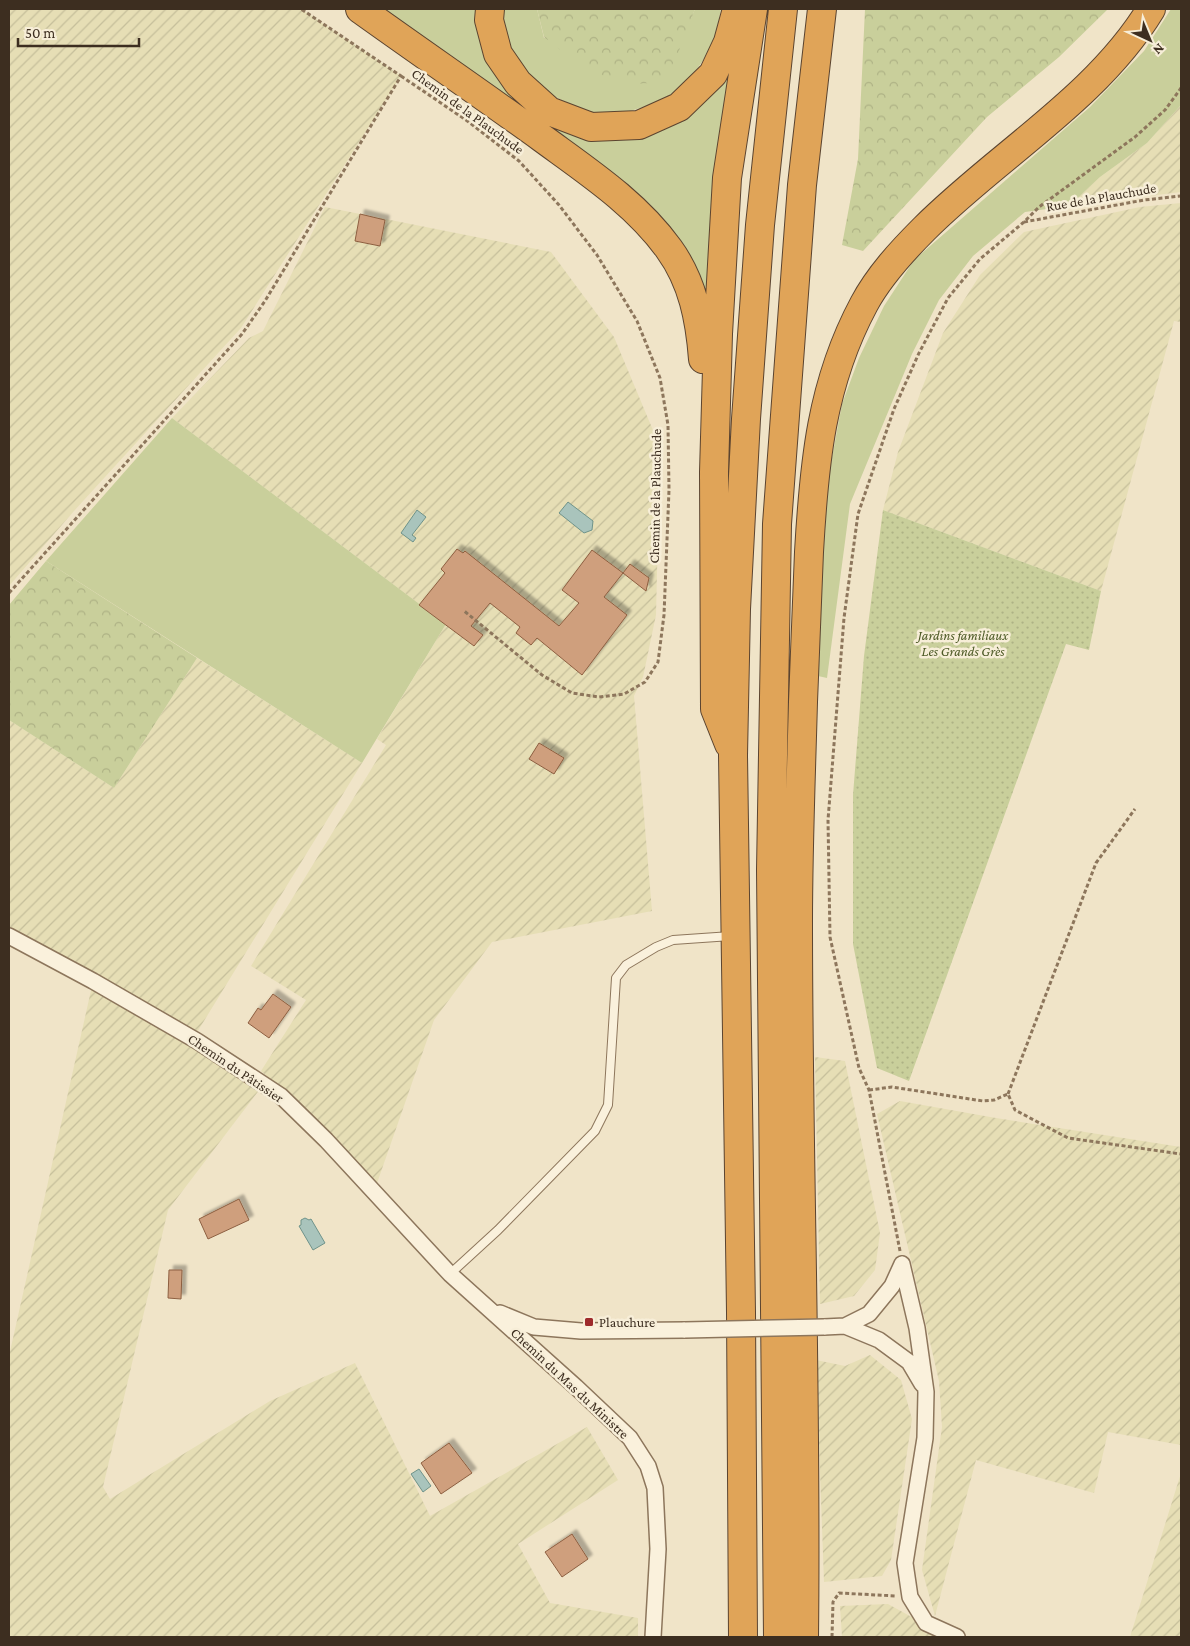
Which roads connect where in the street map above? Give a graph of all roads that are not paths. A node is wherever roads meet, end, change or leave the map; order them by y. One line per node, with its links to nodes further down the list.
1 (360, 9): 8 (highway)
2 (490, 9): 3 (highway)
3 (737, 9)
4 (753, 9): 8 (highway)
5 (783, 9): 9 (highway)
6 (822, 9): 18 (highway)
7 (1151, 9): 19 (highway)
8 (714, 472): 9 (highway)
9 (733, 755): 10 (highway)
10 (735, 935): 12 (lane); 17 (highway)
11 (9, 936): 12 (street, Chemin du Pâtissier)
12 (450, 1274): 13 (street, Chemin du Pâtissier)
13 (490, 1310): 14 (street, bridge); 16 (street, Chemin du Mas du Ministre)
14 (845, 1326): 15 (street); 15 (street)
15 (926, 1392): 20 (street)
16 (653, 1637)
17 (743, 1637)
18 (778, 1637)
19 (804, 1637)
20 (957, 1637)

